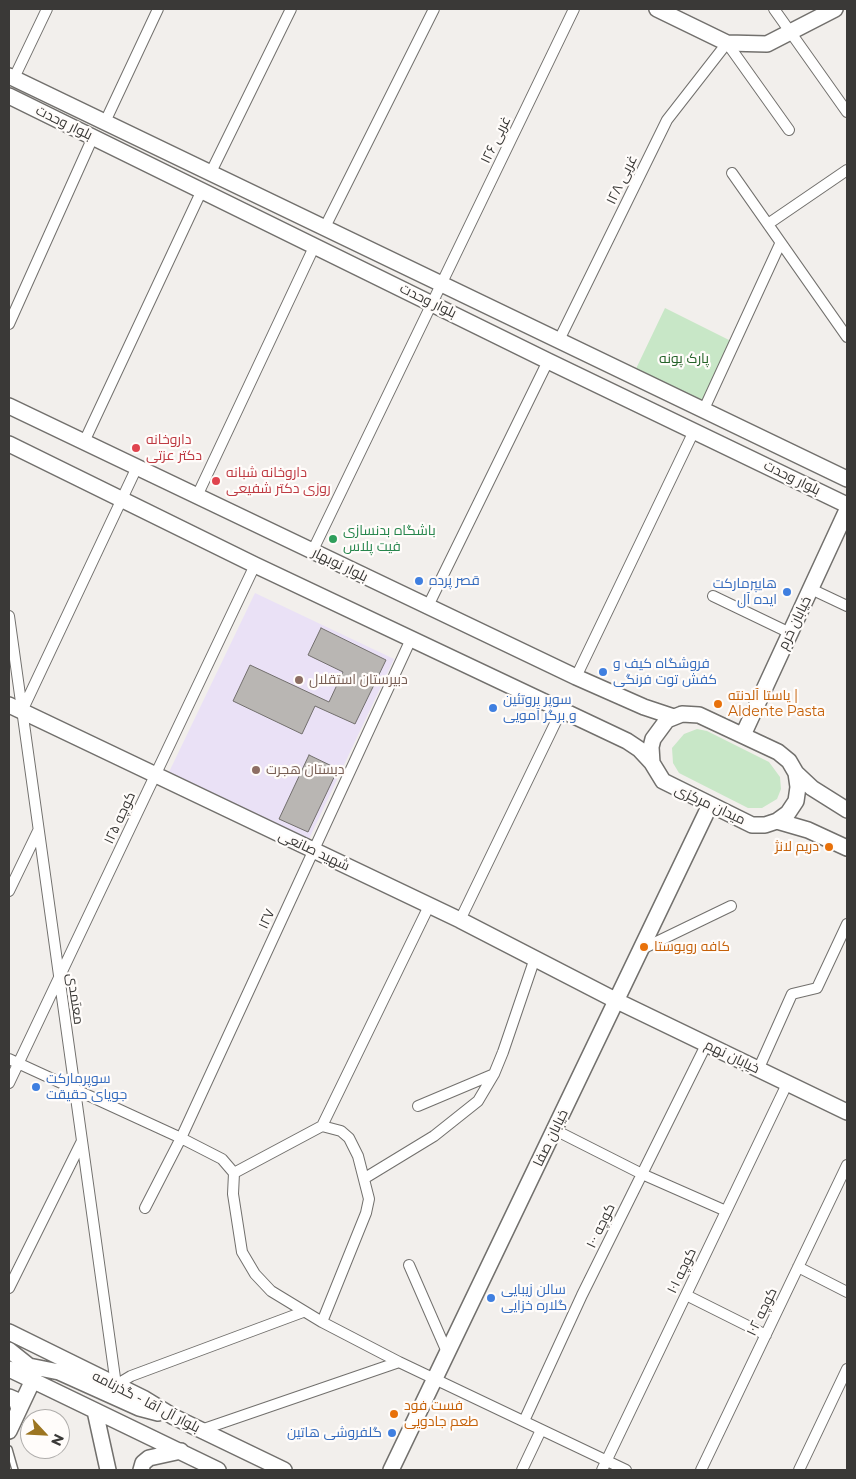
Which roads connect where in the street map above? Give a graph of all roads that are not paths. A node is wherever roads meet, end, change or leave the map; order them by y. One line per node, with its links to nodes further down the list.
1 (47, 9): 11 (street)
2 (158, 9): 14 (street)
3 (291, 9): 18 (street)
4 (434, 9): 22 (street)
5 (574, 9): 25 (street, ۱۲۶ غربی)
6 (656, 9): 10 (street)
7 (774, 9): 9 (street)
8 (835, 9): 9 (street)
9 (792, 33): 10 (street); 13 (street)
10 (727, 43): 15 (street); 29 (street, ۱۲۸ غربی)
11 (11, 77): 14 (street, بلوار وحدت)
12 (9, 96): 16 (street, بلوار وحدت)
13 (847, 112)
14 (105, 122): 18 (street, بلوار وحدت)
15 (789, 130)
16 (93, 137): 20 (street, بلوار وحدت); 27 (street)
17 (847, 170): 21 (street)
18 (211, 172): 22 (street, بلوار وحدت)
19 (732, 173): 21 (street)
20 (202, 190): 24 (street, بلوار وحدت); 34 (street)
21 (768, 224): 23 (street)
22 (325, 227): 25 (street, بلوار وحدت)
23 (780, 244): 28 (street); 32 (street)
24 (315, 245): 26 (street, بلوار وحدت); 38 (street)
25 (443, 283): 26 (street, ۱۲۶ غربی); 29 (street, بلوار وحدت)
26 (432, 303): 30 (street, بلوار وحدت); 42 (street, ۱۲۶ غربی)
27 (9, 324)
28 (847, 337)
29 (559, 340): 32 (street, بلوار وحدت)
30 (548, 361): 33 (street, بلوار وحدت); 47 (street)
31 (9, 406): 34 (street, بلوار نوبهار)
32 (704, 409): 37 (street, بلوار وحدت)
33 (694, 431): 40 (street, بلوار وحدت); 51 (street)
34 (84, 442): 36 (street, بلوار نوبهار)
35 (9, 444): 39 (street)
36 (137, 467): 38 (street, بلوار نوبهار); 39 (street)
37 (847, 479)
38 (197, 496): 42 (street, بلوار نوبهار)
39 (120, 500): 43 (street); 52 (street)
40 (847, 505)
41 (847, 510): 44 (street, خیابان خرم)
42 (312, 552): 47 (street, بلوار نوبهار)
43 (256, 565): 50 (street); 58 (street, کوچه ۱۲۵)
44 (811, 589): 46 (street); 49 (street, خیابان خرم)
45 (713, 596): 49 (street)
46 (847, 606)
47 (427, 608): 51 (street, بلوار نوبهار)
48 (9, 616): 52 (street, معتمدی)
49 (790, 632): 55 (street, خیابان خرم)
50 (411, 639): 53 (street); 64 (street, ۱۲۷)
51 (576, 678): 54 (street, بلوار نوبهار)
52 (15, 708): 58 (street, شهید صانعی); 62 (street, معتمدی)
53 (562, 709): 56 (street); 68 (street)
54 (674, 716): 55 (street); 56 (street)
55 (743, 735): 57 (street)
56 (652, 763): 59 (street, میدان مرکزی)
57 (796, 773): 60 (street); 61 (street)
58 (155, 775): 64 (street, شهید صانعی); 72 (street, کوچه ۱۲۵)
59 (710, 805): 61 (street, میدان مرکزی); 70 (street, خیابان صفا)
60 (847, 810)
61 (776, 821): 63 (street)
62 (38, 832): 65 (street); 72 (street, معتمدی)
63 (847, 848)
64 (314, 851): 66 (street, شهید صانعی); 85 (street, ۱۲۷)
65 (9, 891)
66 (429, 906): 68 (street, شهید صانعی); 83 (street)
67 (731, 906): 70 (street)
68 (460, 920): 71 (street, شهید صانعی)
69 (847, 924): 76 (street)
70 (642, 949): 73 (street, خیابان صفا)
71 (535, 958): 73 (street, شهید صانعی); 77 (street)
72 (58, 978): 75 (street, کوچه ۱۲۵); 80 (street, معتمدی)
73 (617, 1001): 74 (street, خیابان نهم); 84 (street, خیابان صفا)
74 (706, 1045): 76 (street, خیابان نهم); 89 (street, کوچه ۱۰۰)
75 (13, 1061): 78 (street, کوچه ۱۲۵); 80 (street)
76 (758, 1070): 79 (street, خیابان نهم)
77 (494, 1074): 81 (street); 90 (street)
78 (9, 1083)
79 (787, 1084): 82 (street, خیابان نهم); 92 (street, کوچه ۱۰۱)
80 (74, 1090): 85 (street); 86 (street, معتمدی)
81 (418, 1106)
82 (847, 1112)
83 (322, 1126): 88 (street); 90 (street)
84 (554, 1130): 89 (street); 103 (street, خیابان صفا)
85 (181, 1138): 88 (street); 91 (street, ۱۲۷)
86 (82, 1141): 95 (street); 108 (street, معتمدی)
87 (847, 1165): 94 (street, کوچه ۱۰۲)
88 (234, 1172): 98 (street)
89 (642, 1174): 92 (street); 113 (street, کوچه ۱۰۰)
90 (365, 1178): 99 (street)
91 (145, 1208)
92 (726, 1211): 97 (street, کوچه ۱۰۱)
93 (409, 1265): 103 (street)
94 (798, 1267): 96 (street); 101 (street, کوچه ۱۰۲)
95 (9, 1288)
96 (847, 1292)
97 (686, 1295): 101 (street); 119 (street, کوچه ۱۰۱)
98 (303, 1312): 99 (street); 108 (street)
99 (322, 1322): 104 (street)
100 (9, 1332): 108 (street, بلوار آل آقا - گذرنامه)
101 (766, 1335): 128 (street, کوچه ۱۰۲)
102 (9, 1350): 106 (street, بلوار آل آقا - گذرنامه)
103 (447, 1352): 107 (street, خیابان صفا)
104 (399, 1362): 107 (street); 114 (street)
105 (847, 1372): 129 (street)
106 (19, 1374): 110 (street); 111 (street, بلوار آل آقا - گذرنامه); 112 (street)
107 (434, 1378): 113 (street); 125 (street, خیابان صفا)
108 (116, 1385): 112 (street, بلوار آل آقا - گذرنامه)
109 (9, 1397): 110 (street)
110 (19, 1409): 116 (street)
111 (95, 1411): 118 (street, بلوار آل آقا - گذرنامه); 121 (street)
112 (174, 1417): 114 (street, بلوار آل آقا - گذرنامه)
113 (524, 1421): 115 (street)
114 (201, 1430): 124 (street, بلوار آل آقا - گذرنامه)
115 (541, 1430): 119 (street); 126 (street)
116 (9, 1431)
117 (9, 1449): 120 (lane)
118 (181, 1451): 122 (street); 123 (street, بلوار آل آقا - گذرنامه)
119 (604, 1466): 127 (street)
120 (15, 1470)
121 (108, 1470)
122 (141, 1470)
123 (218, 1470)
124 (284, 1470)
125 (391, 1470)
126 (522, 1470)
127 (626, 1470)
128 (701, 1470)
129 (799, 1470)

